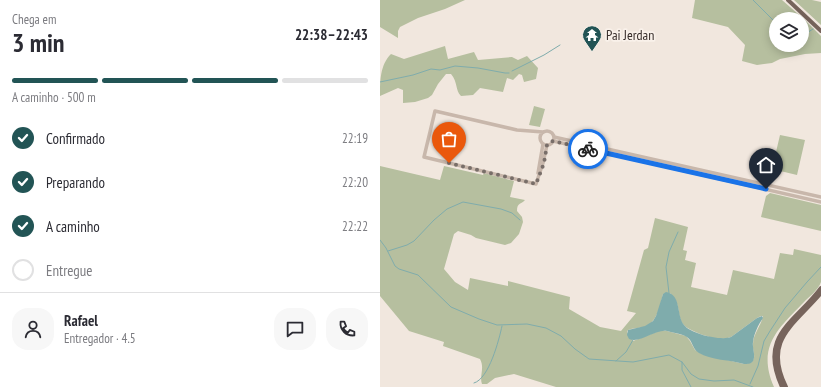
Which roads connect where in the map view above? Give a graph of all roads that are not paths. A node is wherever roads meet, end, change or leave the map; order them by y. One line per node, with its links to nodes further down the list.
1 (788, 0): 3 (main road)
2 (792, 0): 3 (main road)
3 (821, 29)
4 (531, 132): 5 (street); 6 (street); 9 (street)
5 (543, 132): 6 (street); 7 (street)
6 (540, 136): 9 (street)
7 (554, 136): 8 (street); 10 (street)
8 (553, 141): 9 (street); 11 (street)
9 (545, 144)
10 (690, 168): 11 (street); 12 (street)
11 (686, 171): 14 (street)
12 (812, 194): 13 (street); 14 (street)
13 (820, 197): 15 (street)
14 (811, 200): 15 (street)
15 (820, 202)
16 (821, 288): 18 (main road)
17 (821, 293): 19 (main road)
18 (782, 387)
19 (786, 387)

